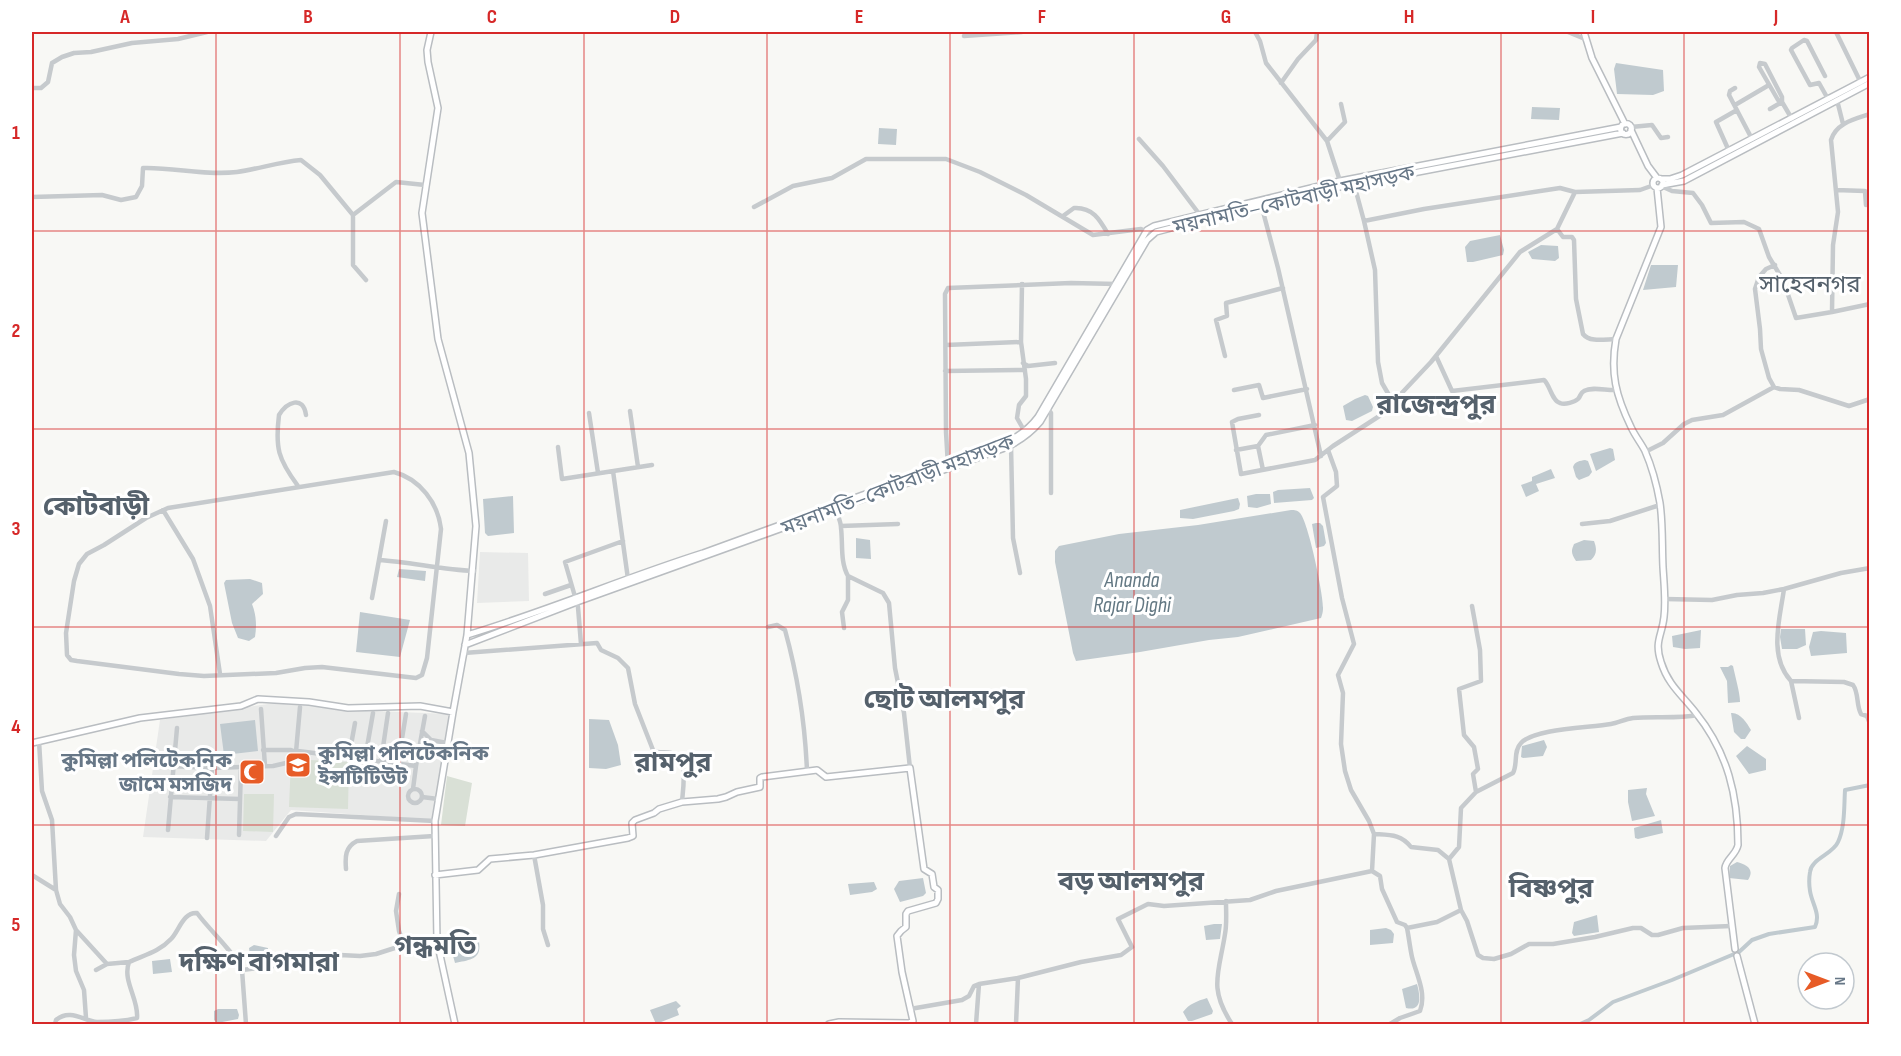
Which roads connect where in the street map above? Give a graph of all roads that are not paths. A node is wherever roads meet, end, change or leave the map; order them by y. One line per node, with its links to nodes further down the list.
1 (207, 32): 17 (street)
2 (431, 32): 38 (main road)
3 (1022, 32): 9 (street)
4 (1255, 32): 13 (street)
5 (1317, 32): 13 (street)
6 (1568, 32): 10 (street)
7 (1584, 32): 10 (main road)
8 (1836, 32): 15 (street)
9 (964, 36)
10 (1586, 39): 28 (main road)
11 (1826, 76): 19 (street)
12 (1869, 76): 15 (main road)
13 (1281, 83): 32 (street)
14 (1869, 83): 15 (main road)
15 (1861, 84): 19 (main road); 20 (main road)
16 (1769, 85): 21 (street); 21 (street); 23 (street)
17 (32, 88)
18 (1735, 88): 23 (street)
19 (1828, 99): 26 (main road)
20 (1837, 100): 26 (main road); 27 (street)
21 (1782, 102): 24 (street); 26 (street)
22 (1341, 104): 32 (street)
23 (1736, 107): 31 (street); 33 (street)
24 (1770, 109)
25 (1869, 114): 27 (street)
26 (1793, 121): 31 (main road); 35 (main road)
27 (1843, 124): 39 (street)
28 (1626, 129): 29 (street); 34 (main road, ময়নামতি–কোটবাড়ী মহাসড়ক); 35 (main road)
29 (1668, 137)
30 (1138, 139): 46 (street)
31 (1752, 139): 33 (main road)
32 (1327, 141): 36 (street)
33 (1729, 151): 35 (main road)
34 (1449, 163): 36 (main road, ময়নামতি–কোটবাড়ী মহাসড়ক); 37 (main road, ময়নামতি–কোটবাড়ী মহাসড়ক)
35 (1658, 183): 40 (street); 52 (street); 59 (main road)
36 (1341, 184): 37 (main road, ময়নামতি–কোটবাড়ী মহাসড়ক); 42 (main road, ময়নামতি–কোটবাড়ী মহাসড়ক); 46 (main road, ময়নামতি–কোটবাড়ী মহাসড়ক)
37 (1354, 184): 48 (street)
38 (425, 185): 45 (street); 107 (main road)
39 (1836, 189): 43 (street); 58 (street)
40 (1575, 192): 48 (street); 49 (street)
41 (32, 197): 45 (street)
42 (1261, 204): 50 (main road, ময়নামতি–কোটবাড়ী মহাসড়ক); 56 (street)
43 (1866, 205)
44 (754, 207): 47 (street)
45 (353, 215): 53 (street)
46 (1200, 215): 50 (main road, ময়নামতি–কোটবাড়ী মহাসড়ক)
47 (1063, 216): 51 (street); 51 (street)
48 (1364, 221): 73 (street)
49 (1557, 229): 59 (street); 63 (street)
50 (1149, 233): 51 (street); 55 (main road, ময়নামতি–কোটবাড়ী মহাসড়ক)
51 (1108, 234)
52 (1775, 265): 58 (street); 68 (street)
53 (366, 280)
54 (1022, 284): 55 (street); 60 (street); 61 (street)
55 (1118, 285): 74 (main road, ময়নামতি–কোটবাড়ী মহাসড়ক)
56 (1283, 288): 62 (street); 69 (street)
57 (1869, 304): 58 (street)
58 (1832, 312)
59 (1616, 339): 71 (main road)
60 (1021, 342): 61 (street); 64 (street)
61 (946, 345): 67 (street)
62 (1225, 356)
63 (1436, 356): 71 (street); 73 (street)
64 (1023, 363): 65 (street); 66 (street)
65 (1055, 363)
66 (1025, 370): 67 (street); 80 (street)
67 (945, 371): 89 (street)
68 (1774, 387): 72 (street); 86 (street)
69 (1307, 389): 70 (street); 79 (street)
70 (1234, 390)
71 (1617, 390): 86 (main road)
72 (1869, 399)
73 (1393, 402): 85 (street)
74 (1047, 407): 80 (main road, ময়নামতি–কোটবাড়ী মহাসড়ক); 81 (main road, ময়নামতি–কোটবাড়ী মহাসড়ক); 95 (street)
75 (630, 411): 90 (street)
76 (589, 413): 93 (street)
77 (306, 415): 94 (street)
78 (1259, 415): 84 (street)
79 (1315, 424): 82 (street); 87 (street)
80 (1025, 432): 89 (main road, ময়নামতি–কোটবাড়ী মহাসড়ক)
81 (1011, 445): 89 (main road, ময়নামতি–কোটবাড়ী মহাসড়ক); 108 (street)
82 (1258, 446): 84 (street); 91 (street)
83 (558, 447): 93 (street)
84 (1236, 450): 91 (street)
85 (1328, 450): 87 (street); 166 (street)
86 (1645, 452): 96 (main road)
87 (1321, 456): 91 (street)
88 (652, 465): 90 (street)
89 (948, 466): 98 (main road, ময়নামতি–কোটবাড়ী মহাসড়ক); 110 (main road, ময়নামতি–কোটবাড়ী মহাসড়ক)
90 (638, 467): 92 (street)
91 (1263, 470)
92 (613, 471): 93 (street); 103 (street)
93 (598, 474)
94 (298, 486): 97 (street); 105 (street)
95 (1051, 493)
96 (1660, 506): 101 (street); 115 (main road)
97 (163, 510): 124 (street); 124 (street)
98 (836, 510): 102 (street); 116 (main road, ময়নামতি–কোটবাড়ী মহাসড়ক)
99 (387, 521): 104 (street)
100 (898, 524): 102 (street)
101 (1582, 524)
102 (841, 526): 109 (street)
103 (623, 541): 110 (street); 111 (street)
104 (379, 560): 105 (street); 114 (street)
105 (436, 568): 107 (street); 124 (street)
106 (1869, 568): 112 (street)
107 (474, 571): 120 (main road)
108 (1020, 573)
109 (848, 576): 119 (street); 155 (street)
110 (628, 579): 116 (main road, ময়নামতি–কোটবাড়ী মহাসড়ক)
111 (571, 585): 113 (street); 116 (street)
112 (1784, 589): 115 (street); 125 (street)
113 (545, 594)
114 (372, 598)
115 (1665, 599): 132 (main road)
116 (576, 600): 120 (main road, ময়নামতি–কোটবাড়ী মহাসড়ক); 121 (street); 122 (main road, ময়নামতি–কোটবাড়ী মহাসড়ক)
117 (1472, 606): 158 (street)
118 (768, 627): 156 (street)
119 (844, 628)
120 (467, 635): 122 (main road)
121 (580, 644): 123 (street); 163 (street)
122 (465, 645): 123 (main road)
123 (464, 653): 128 (main road)
124 (220, 675)
125 (1791, 681): 134 (street); 136 (street)
126 (300, 707): 145 (street)
127 (261, 709): 144 (street)
128 (453, 712): 140 (main road); 142 (main road)
129 (374, 713): 147 (street)
130 (388, 713): 148 (street)
131 (406, 714): 149 (street)
132 (1698, 715): 158 (street); 181 (main road)
133 (425, 716): 138 (street)
134 (1799, 718)
135 (355, 723): 146 (street)
136 (1869, 724)
137 (177, 728): 150 (street)
138 (422, 731): 139 (street); 143 (street)
139 (431, 740): 142 (street); 143 (street)
140 (39, 741): 141 (main road); 177 (street)
141 (32, 743)
142 (447, 743): 162 (main road)
143 (419, 748): 152 (street)
144 (263, 750): 145 (street); 151 (street)
145 (296, 752): 146 (street); 151 (street)
146 (349, 756): 147 (street)
147 (365, 759): 148 (street)
148 (381, 761): 149 (street)
149 (398, 763): 152 (street)
150 (172, 766): 154 (street); 159 (street)
151 (265, 766): 153 (street)
152 (416, 766): 157 (street)
153 (241, 767): 154 (street); 161 (street)
154 (212, 768): 170 (street)
155 (910, 768): 156 (main road); 195 (main road)
156 (807, 771): 163 (main road)
157 (413, 789): 160 (street); 160 (street)
158 (1476, 792): 172 (street)
159 (170, 797): 161 (street); 165 (street)
160 (422, 797): 162 (street)
161 (240, 799): 167 (street)
162 (438, 799): 164 (main road)
163 (682, 802): 171 (main road)
164 (435, 821): 168 (street); 169 (main road)
165 (168, 830)
166 (1374, 834): 172 (street); 174 (street)
167 (239, 835)
168 (276, 836)
169 (434, 836): 173 (street); 176 (main road)
170 (207, 838)
171 (534, 855): 176 (main road); 186 (street)
172 (1449, 859): 180 (street)
173 (346, 869)
174 (1372, 871): 179 (street); 182 (street)
175 (32, 875): 177 (street)
176 (435, 875): 184 (main road)
177 (56, 890): 183 (street)
178 (399, 894): 185 (street)
179 (1226, 901): 193 (street); 203 (street)
180 (1461, 910): 181 (street); 182 (street)
181 (1731, 926): 187 (main road)
182 (1407, 928): 204 (street)
183 (76, 930): 190 (street); 196 (street)
184 (437, 941): 185 (street); 199 (main road)
185 (404, 945): 192 (street)
186 (548, 945)
187 (1735, 949)
188 (1737, 956): 205 (main road)
189 (129, 962): 190 (street); 192 (street); 196 (street)
190 (107, 964): 191 (street)
191 (96, 970)
192 (242, 970): 198 (street)
193 (1018, 978): 194 (street); 202 (street)
194 (979, 984): 195 (street); 201 (street)
195 (910, 1010): 200 (main road)
196 (86, 1018): 197 (street)
197 (56, 1024)
198 (246, 1024)
199 (455, 1024)
200 (829, 1024)
201 (976, 1024)
202 (1016, 1024)
203 (1232, 1024)
204 (1390, 1024)
205 (1755, 1024)

